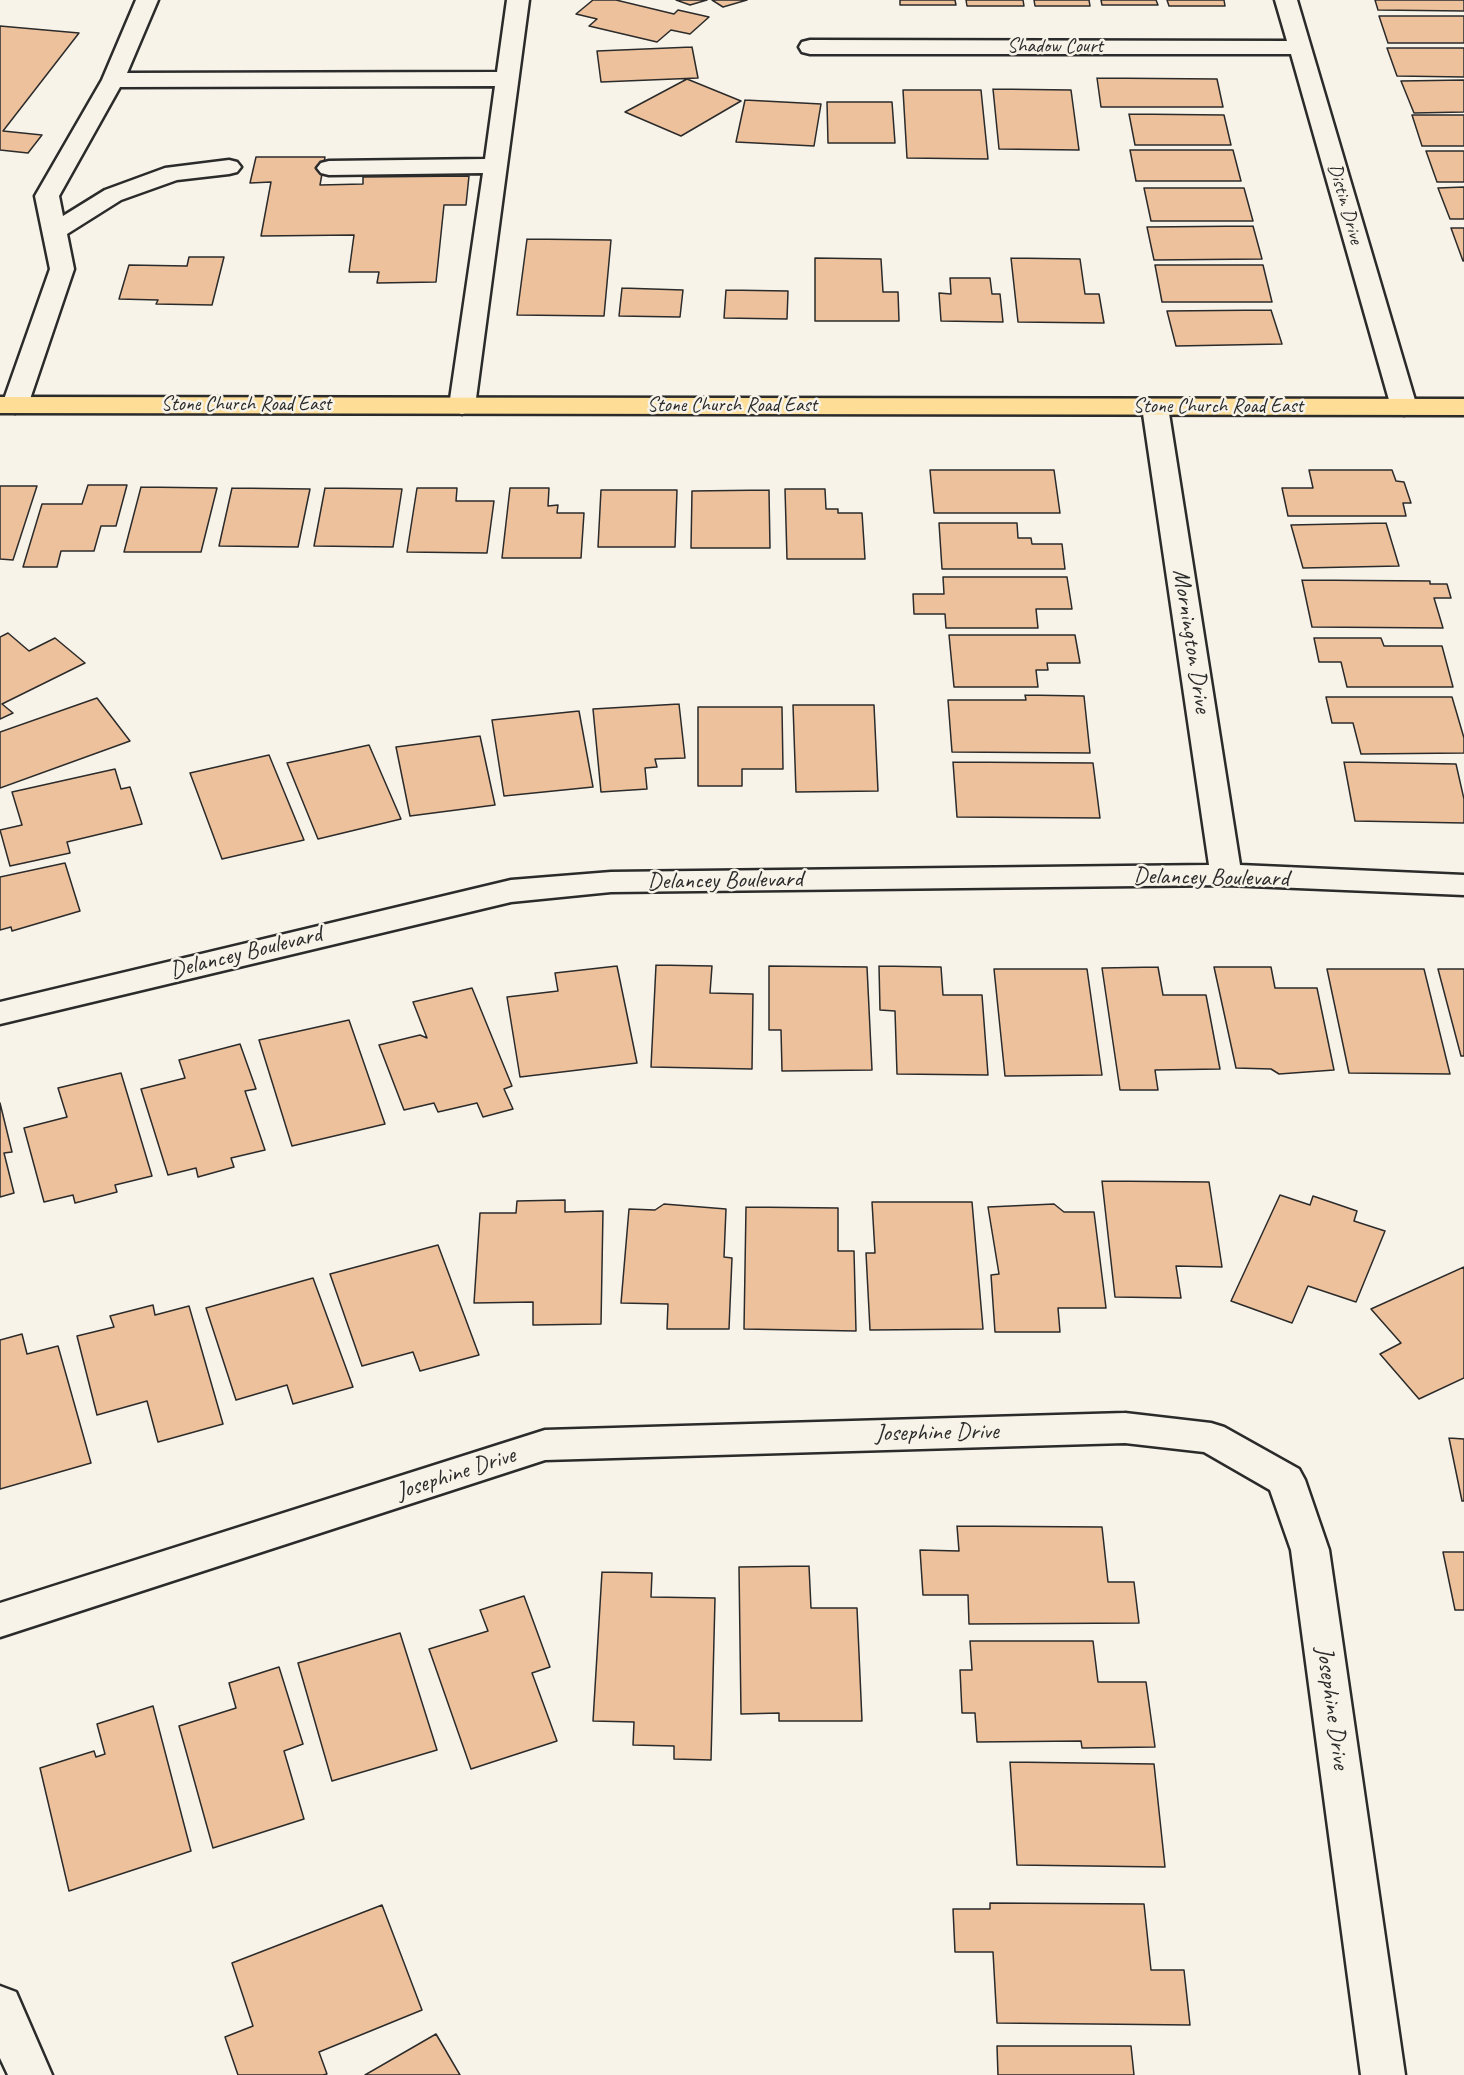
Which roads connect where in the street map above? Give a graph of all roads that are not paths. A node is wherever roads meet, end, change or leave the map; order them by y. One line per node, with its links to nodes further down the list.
1 (147, 0): 6 (street)
2 (518, 0): 7 (street)
3 (1286, 0): 5 (street, Distin Drive)
4 (810, 47): 5 (street, Shadow Court)
5 (1299, 48): 15 (street, Distin Drive)
6 (113, 80): 7 (street); 11 (street)
7 (507, 80): 8 (street)
8 (495, 166): 10 (street); 13 (street)
9 (229, 167): 11 (street)
10 (329, 168)
11 (54, 232): 12 (street)
12 (8, 405): 13 (main road, Stone Church Road East)
13 (462, 405): 14 (main road, Stone Church Road East)
14 (1155, 407): 15 (main road, Stone Church Road East); 17 (street, Mornington Drive)
15 (1404, 407): 16 (main road, Stone Church Road East)
16 (1464, 407)
17 (1226, 875): 18 (street, Delancey Boulevard); 19 (street, Delancey Boulevard)
18 (1464, 885)
19 (0, 1013)
20 (0, 1620): 23 (street, Josephine Drive)
21 (0, 2007): 22 (street)
22 (30, 2075)
23 (1383, 2075)

